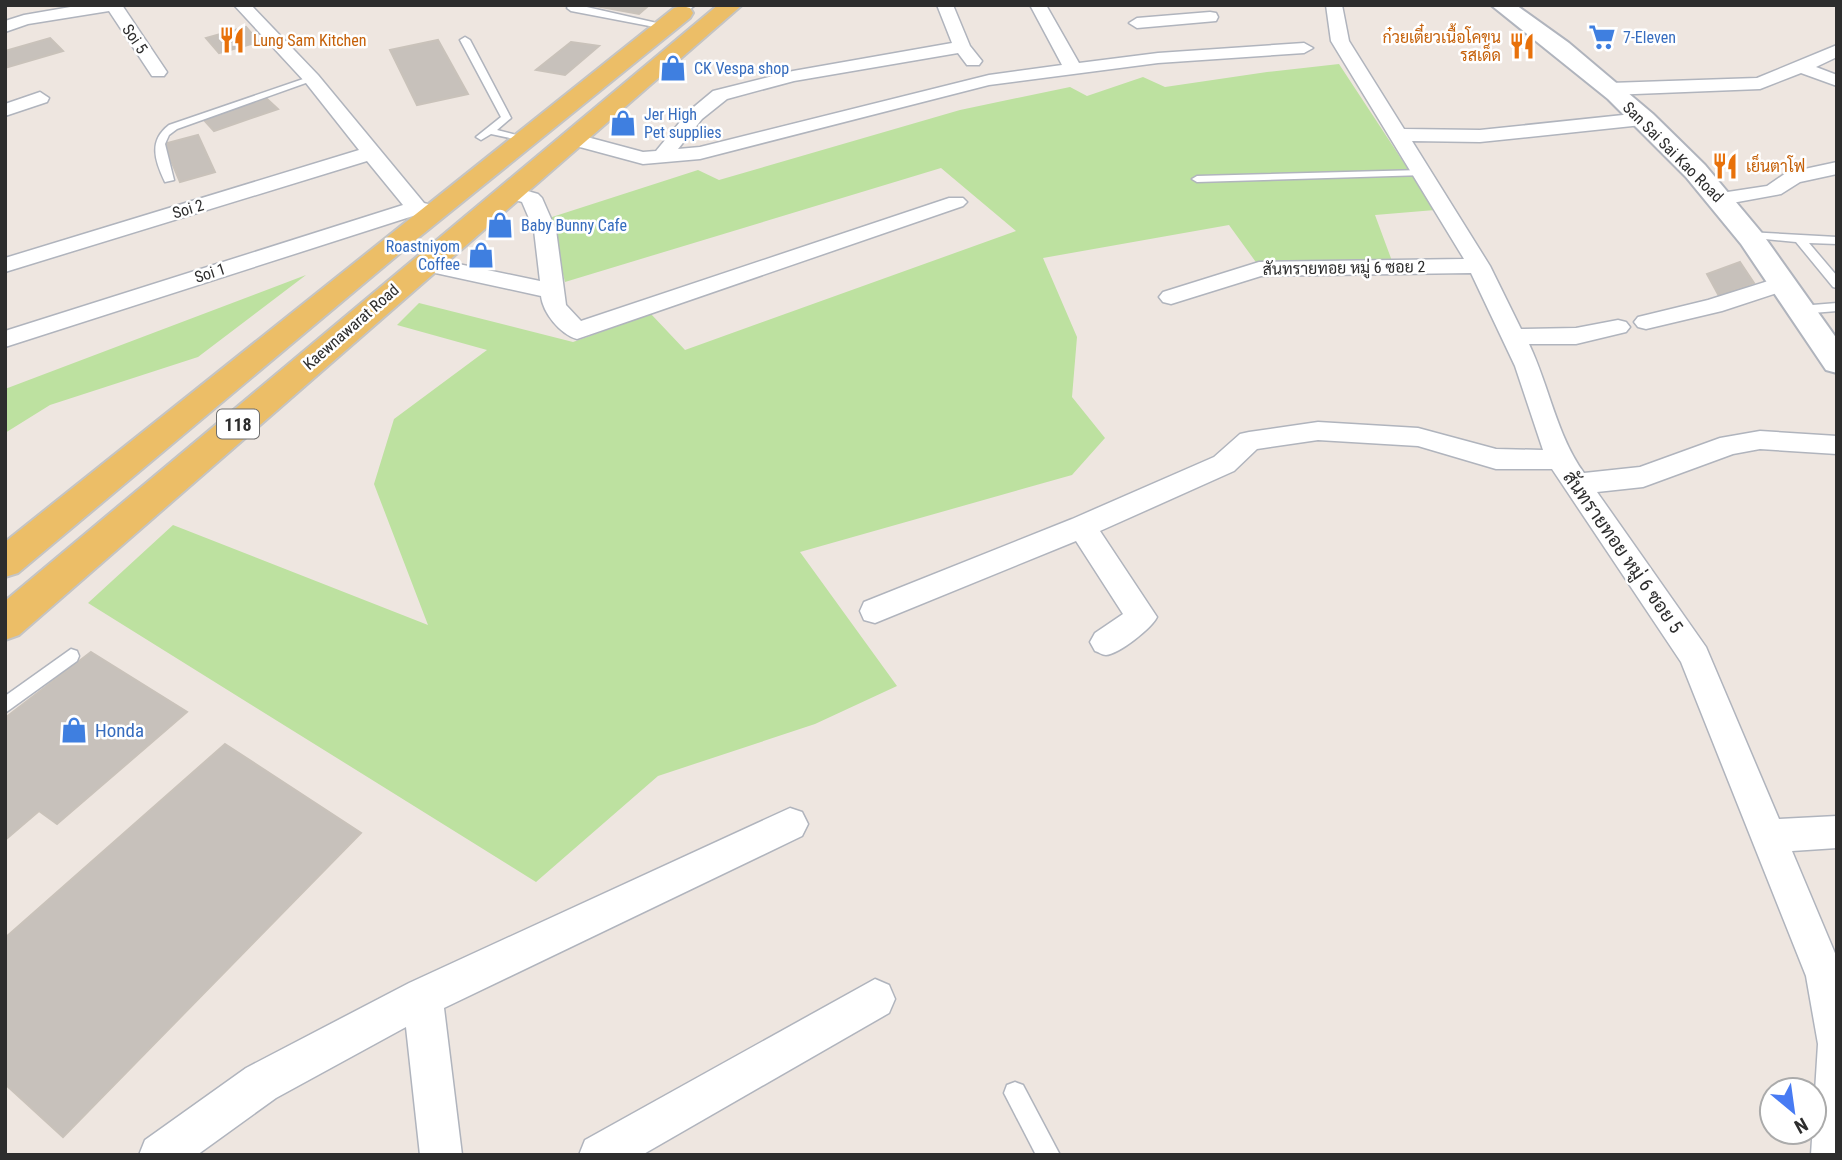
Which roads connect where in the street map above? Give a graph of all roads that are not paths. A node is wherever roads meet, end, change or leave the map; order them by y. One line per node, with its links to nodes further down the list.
1 (113, 5): 12 (street); 23 (street, Soi 5)
2 (242, 5): 24 (street)
3 (574, 5): 14 (lane)
4 (731, 5): 32 (main road, Kaewnawarat Road / 118)
5 (959, 5): 11 (street)
6 (1038, 5): 21 (street)
7 (1125, 5): 17 (street)
8 (1334, 5): 31 (street, สันทรายทอย หมู่ 6 ซอย 5)
9 (1502, 5): 27 (main road, San Sai Sai Kao Road)
10 (688, 6): 14 (main road, Kaewnawarat Road / 118)
11 (945, 6): 18 (street)
12 (22, 13): 15 (street)
13 (1210, 17): 17 (street)
14 (665, 26): 33 (main road, Kaewnawarat Road / 118)
15 (5, 27)
16 (464, 40): 33 (lane)
17 (1148, 41): 19 (street); 21 (street)
18 (962, 47): 25 (street); 35 (street)
19 (1304, 48)
20 (1837, 50): 22 (street)
21 (1073, 68): 25 (street)
22 (1801, 68): 26 (street); 27 (street)
23 (158, 72)
24 (312, 79): 34 (street); 39 (lane)
25 (989, 80): 35 (street)
26 (1837, 81)
27 (1610, 89): 30 (main road, San Sai Sai Kao Road)
28 (40, 98): 29 (street)
29 (5, 110)
30 (1642, 119): 31 (street); 41 (main road, San Sai Sai Kao Road)
31 (1398, 135): 37 (street, สันทรายทอย หมู่ 6 ซอย 5)
32 (572, 139): 35 (street); 40 (main road, Kaewnawarat Road / 118)
33 (524, 140): 43 (main road, Kaewnawarat Road / 118)
34 (372, 153): 43 (street); 48 (street, Soi 2)
35 (661, 158)
36 (1837, 168): 41 (street)
37 (1420, 173): 38 (lane); 49 (street, สันทรายทอย หมู่ 6 ซอย 5)
38 (1197, 179)
39 (169, 180)
40 (510, 192): 47 (main road, Kaewnawarat Road / 118); 52 (street)
41 (1721, 199): 44 (main road, San Sai Sai Kao Road)
42 (956, 202): 52 (street)
43 (424, 210): 59 (street, Soi 1); 64 (main road, Kaewnawarat Road / 118)
44 (1748, 235): 45 (lane); 50 (main road, San Sai Sai Kao Road)
45 (1800, 239): 46 (lane); 51 (lane)
46 (1837, 242)
47 (425, 264): 52 (street); 66 (main road, Kaewnawarat Road / 118)
48 (5, 265)
49 (1479, 266): 53 (street, สันทรายทอย หมู่ 6 ซอย 2); 58 (street, สันทรายทอย หมู่ 6 ซอย 5)
50 (1781, 284): 55 (main road, San Sai Sai Kao Road); 56 (street)
51 (1837, 284)
52 (552, 291)
53 (1171, 298)
54 (1837, 307): 55 (lane)
55 (1800, 310): 60 (main road, San Sai Sai Kao Road)
56 (1646, 322)
57 (1618, 327): 58 (street)
58 (1513, 337): 62 (street, สันทรายทอย หมู่ 6 ซอย 5)
59 (5, 339)
60 (1837, 363)
61 (1837, 445): 62 (street)
62 (1567, 472): 63 (street); 72 (street, สันทรายทอย หมู่ 6 ซอย 5)
63 (1082, 527): 65 (street); 67 (street)
64 (5, 563)
65 (875, 611)
66 (5, 624)
67 (1106, 642)
68 (71, 656): 69 (lane)
69 (5, 706)
70 (790, 824): 73 (street)
71 (1837, 832): 72 (street)
72 (1768, 835): 75 (street, สันทรายทอย หมู่ 6 ซอย 5)
73 (423, 998): 77 (street); 78 (street)
74 (875, 999): 79 (street)
75 (1837, 1044): 81 (street, สันทรายทอย หมู่ 6 ซอย 5)
76 (1014, 1093): 80 (lane)
77 (160, 1155)
78 (441, 1155)
79 (600, 1155)
80 (1049, 1155)
81 (1832, 1155)

